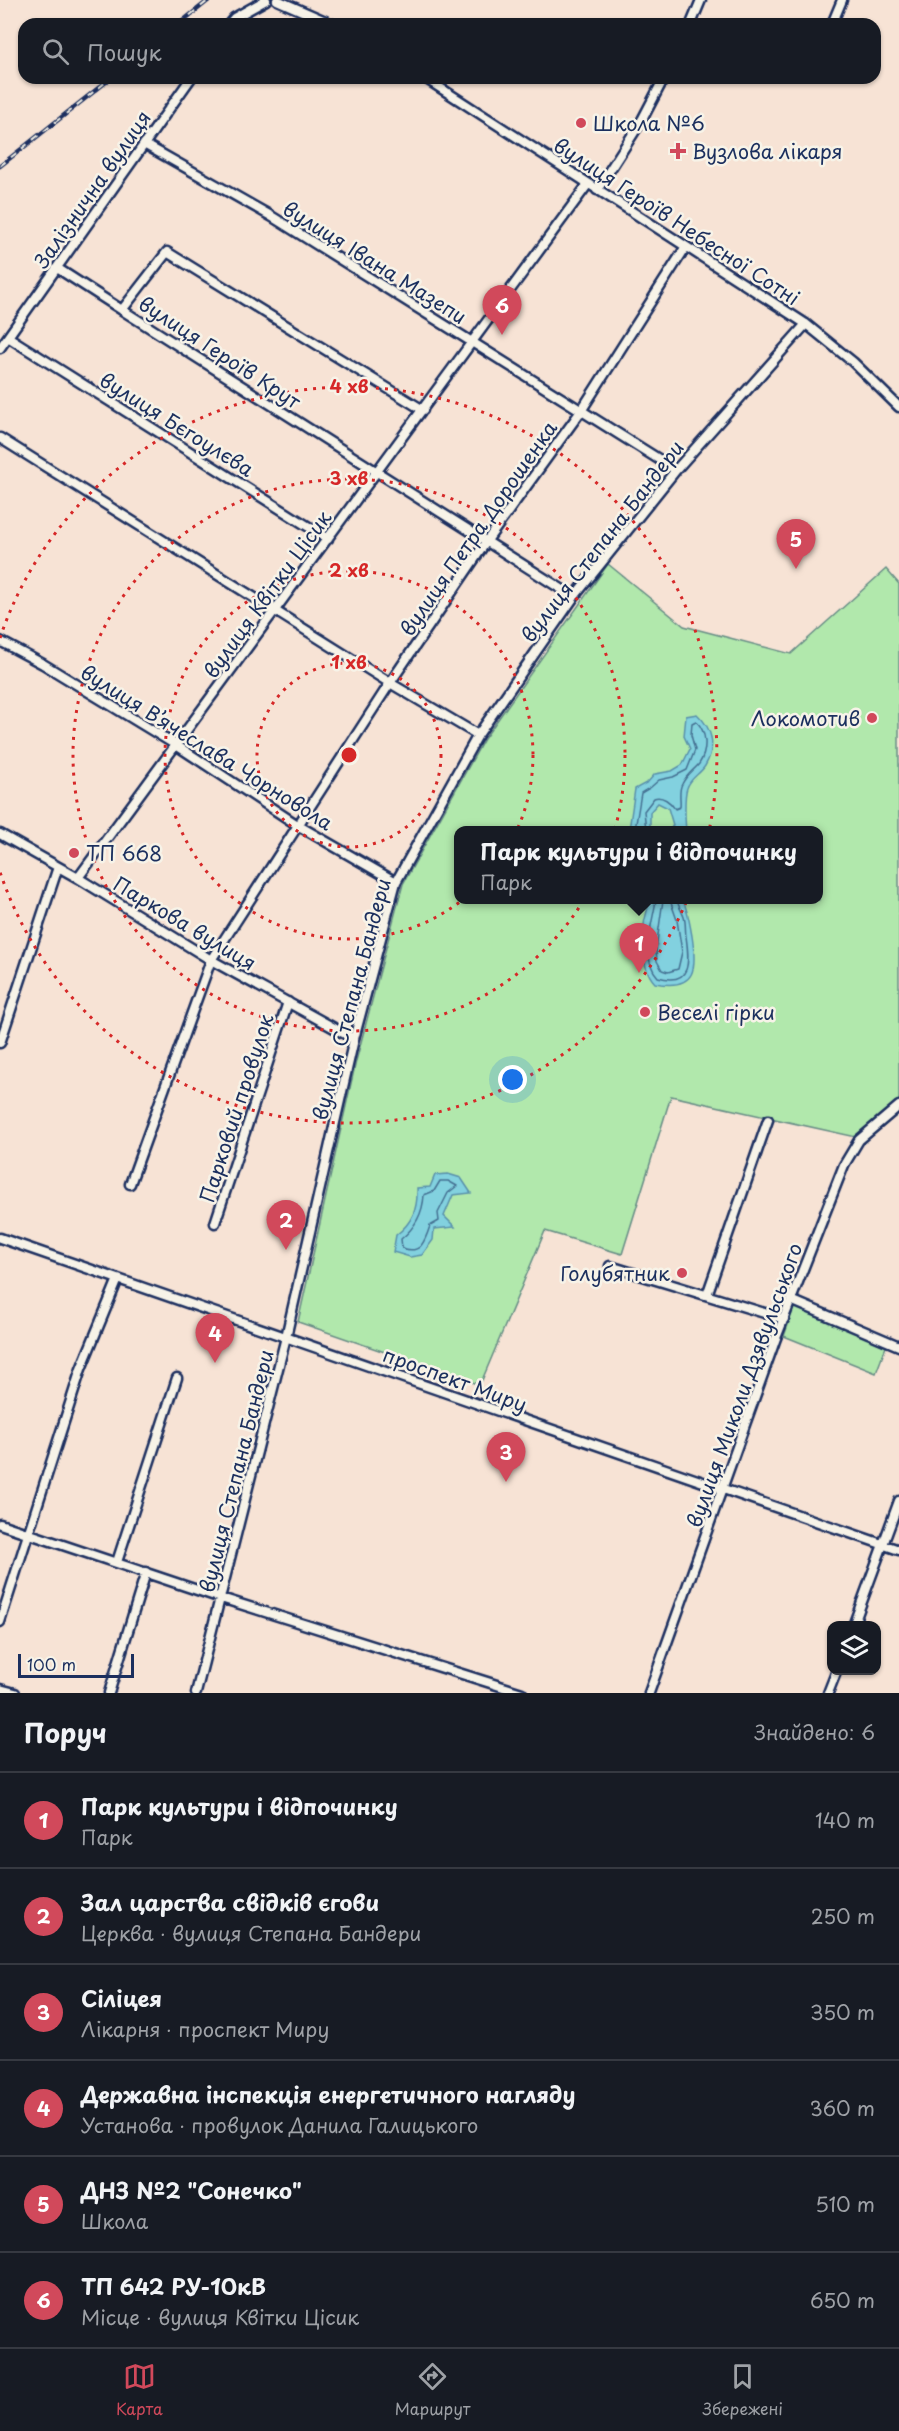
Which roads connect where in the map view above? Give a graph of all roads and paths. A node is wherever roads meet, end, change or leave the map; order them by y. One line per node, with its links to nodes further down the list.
1 (266, 0): 5 (street)
2 (277, 0): 6 (street)
3 (701, 0): 7 (street)
4 (843, 0): 8 (street)
5 (234, 18)
6 (318, 18)
7 (694, 18)
8 (835, 18)
9 (187, 84): 12 (street, Залізнична вулиця)
10 (434, 84): 13 (street, вулиця Героїв Небесної Сотні)
11 (661, 84): 14 (street)
12 (144, 144): 16 (street, Залізнична вулиця); 20 (street, вулиця Івана Мазепи)
13 (588, 184): 14 (street, вулиця Героїв Небесної Сотні); 20 (street, вулиця Квітки Цісик)
14 (597, 190): 15 (street, вулиця Героїв Небесної Сотні)
15 (686, 248): 18 (street, вулиця Героїв Небесної Сотні); 24 (street, вулиця Петра Дорошенка)
16 (57, 268): 17 (street); 19 (street, Залізнична вулиця)
17 (122, 310): 23 (street, вулиця Героїв Крут); 27 (street, вулиця Героїв Крут)
18 (806, 324): 22 (street, вулиця Героїв Небесної Сотні); 26 (street, вулиця Степана Бандери)
19 (8, 337): 21 (street, Залізнична вулиця); 28 (street, вулиця Бєгоулєва)
20 (472, 342): 23 (street, вулиця Квітки Цісик); 24 (street, вулиця Івана Мазепи)
21 (0, 348)
22 (899, 407)
23 (423, 410): 27 (street, вулиця Квітки Цісик)
24 (581, 411): 26 (street, вулиця Івана Мазепи); 29 (street, вулиця Петра Дорошенка)
25 (0, 438): 31 (street)
26 (676, 470): 30 (street, вулиця Степана Бандери)
27 (377, 472): 28 (street, вулиця Квітки Цісик); 29 (street, вулиця Героїв Крут)
28 (328, 539): 31 (street, вулиця Квітки Цісик)
29 (486, 542): 30 (street, вулиця Героїв Крут); 33 (street, вулиця Петра Дорошенка)
30 (574, 597): 34 (street, вулиця Степана Бандери)
31 (275, 610): 33 (street); 35 (street, вулиця Квітки Цісик)
32 (0, 641): 35 (street, вулиця Вʼячеслава Чорновола)
33 (390, 683): 34 (street); 36 (street, вулиця Петра Дорошенка)
34 (478, 735): 40 (street, вулиця Степана Бандери)
35 (176, 745): 36 (street, вулиця Вʼячеслава Чорновола); 39 (street, вулиця Квітки Цісик)
36 (299, 826): 40 (street, вулиця Вʼячеслава Чорновола); 41 (street, вулиця Петра Дорошенка)
37 (0, 834): 38 (street, Паркова вулиця)
38 (58, 867): 39 (street, Паркова вулиця); 44 (street)
39 (78, 878): 41 (street, Паркова вулиця)
40 (396, 882): 43 (street, вулиця Степана Бандери)
41 (211, 960): 42 (street, Паркова вулиця); 47 (street, вулиця Петра Дорошенка)
42 (288, 1002): 43 (street, Паркова вулиця); 48 (street, Парковий провулок)
43 (354, 1039): 55 (street, вулиця Степана Бандери)
44 (0, 1043)
45 (899, 1106): 53 (street, вулиця Миколи Дзявульського)
46 (768, 1120): 52 (street)
47 (130, 1184)
48 (215, 1223)
49 (0, 1238): 51 (street, проспект Миру)
50 (610, 1266): 52 (street)
51 (118, 1279): 55 (street, проспект Миру); 61 (street)
52 (707, 1295): 54 (street)
53 (791, 1300): 54 (street, вулиця Миколи Дзявульського); 56 (street)
54 (783, 1319): 58 (street, вулиця Миколи Дзявульського)
55 (286, 1337): 58 (street, проспект Миру); 66 (street, вулиця Степана Бандери)
56 (899, 1346)
57 (177, 1378): 64 (street)
58 (723, 1490): 62 (street, проспект Миру); 75 (street, вулиця Миколи Дзявульського)
59 (899, 1501): 62 (street)
60 (0, 1524): 61 (street)
61 (29, 1534): 64 (street); 68 (street)
62 (882, 1545): 63 (street, проспект Миру); 67 (street)
63 (899, 1551)
64 (117, 1562): 65 (street)
65 (146, 1572): 66 (street); 72 (street)
66 (221, 1598): 73 (street, вулиця Степана Бандери); 74 (street)
67 (855, 1621)
68 (0, 1622)
69 (835, 1675): 76 (street)
70 (0, 1689): 71 (street)
71 (15, 1693)
72 (109, 1693)
73 (196, 1693)
74 (520, 1693)
75 (649, 1693)
76 (828, 1693)

